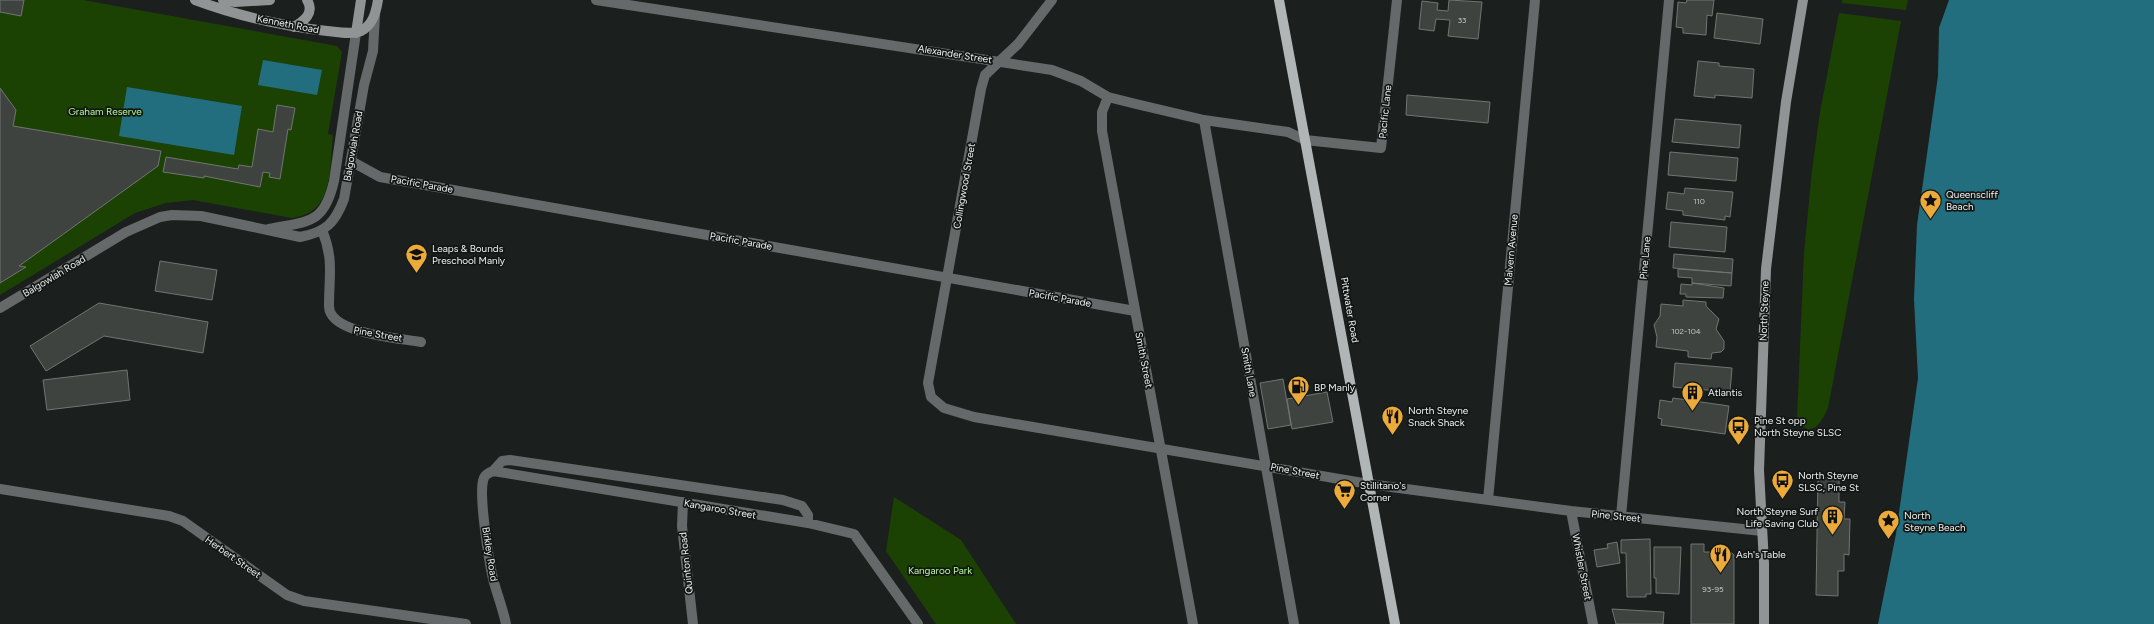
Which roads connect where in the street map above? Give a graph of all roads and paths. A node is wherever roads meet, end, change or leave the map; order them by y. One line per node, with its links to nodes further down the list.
1 (196, 0): 15 (main road, Kenneth Road)
2 (223, 0): 3 (main road, Kenneth Road)
3 (270, 0)
4 (307, 0): 15 (main road)
5 (361, 0): 16 (main road, Balgowlah Road)
6 (378, 0): 14 (main road, Balgowlah Road)
7 (596, 0): 17 (street, Alexander Street)
8 (1052, 0): 17 (street, Collingwood Street)
9 (1279, 0): 20 (main road, Pittwater Road)
10 (1397, 0): 20 (street, Pacific Lane)
11 (1535, 0): 34 (street, Malvern Avenue)
12 (1669, 0): 37 (street, Pine Lane)
13 (1803, 0): 39 (main road, North Steyne)
14 (375, 15): 16 (main road); 21 (street, Balgowlah Road)
15 (294, 27): 16 (main road, Kenneth Road)
16 (356, 32): 22 (street, Balgowlah Road)
17 (999, 61): 18 (street, Alexander Street); 24 (street, Collingwood Street)
18 (1108, 97): 19 (street, Alexander Street); 26 (street, Smith Street)
19 (1204, 120): 20 (street, Alexander Street); 30 (street, Smith Lane)
20 (1305, 140): 32 (main road, Pittwater Road)
21 (350, 161): 23 (street, Balgowlah Road); 24 (street, Pacific Parade)
22 (268, 229): 23 (street, Balgowlah Road); 25 (street, Balgowlah Road)
23 (322, 230): 27 (street, Pine Street)
24 (948, 278): 26 (street, Pacific Parade); 28 (street, Collingwood Street)
25 (0, 308)
26 (1135, 311): 29 (street, Smith Street)
27 (421, 342)
28 (931, 397): 29 (street, Pine Street)
29 (1161, 448): 30 (street, Pine Street); 44 (street, Smith Street)
30 (1266, 465): 32 (street, Pine Street); 45 (street, Smith Lane)
31 (493, 471): 35 (street, Kangaroo Street); 38 (street); 41 (street, Birkley Road)
32 (1369, 484): 34 (street, Pine Street); 46 (main road, Pittwater Road)
33 (0, 489): 40 (street, Herbert Street)
34 (1488, 500): 36 (street, Pine Street)
35 (683, 502): 38 (street, Kangaroo Street); 42 (street, Quinton Road)
36 (1571, 511): 37 (street, Pine Street); 47 (street, Whistler Street)
37 (1621, 516): 39 (street, Pine Street)
38 (808, 523): 43 (street, Kangaroo Street)
39 (1762, 531): 48 (main road, North Steyne)
40 (466, 624)
41 (506, 624)
42 (693, 624)
43 (918, 624)
44 (1193, 624)
45 (1294, 624)
46 (1395, 624)
47 (1593, 624)
48 (1764, 624)

